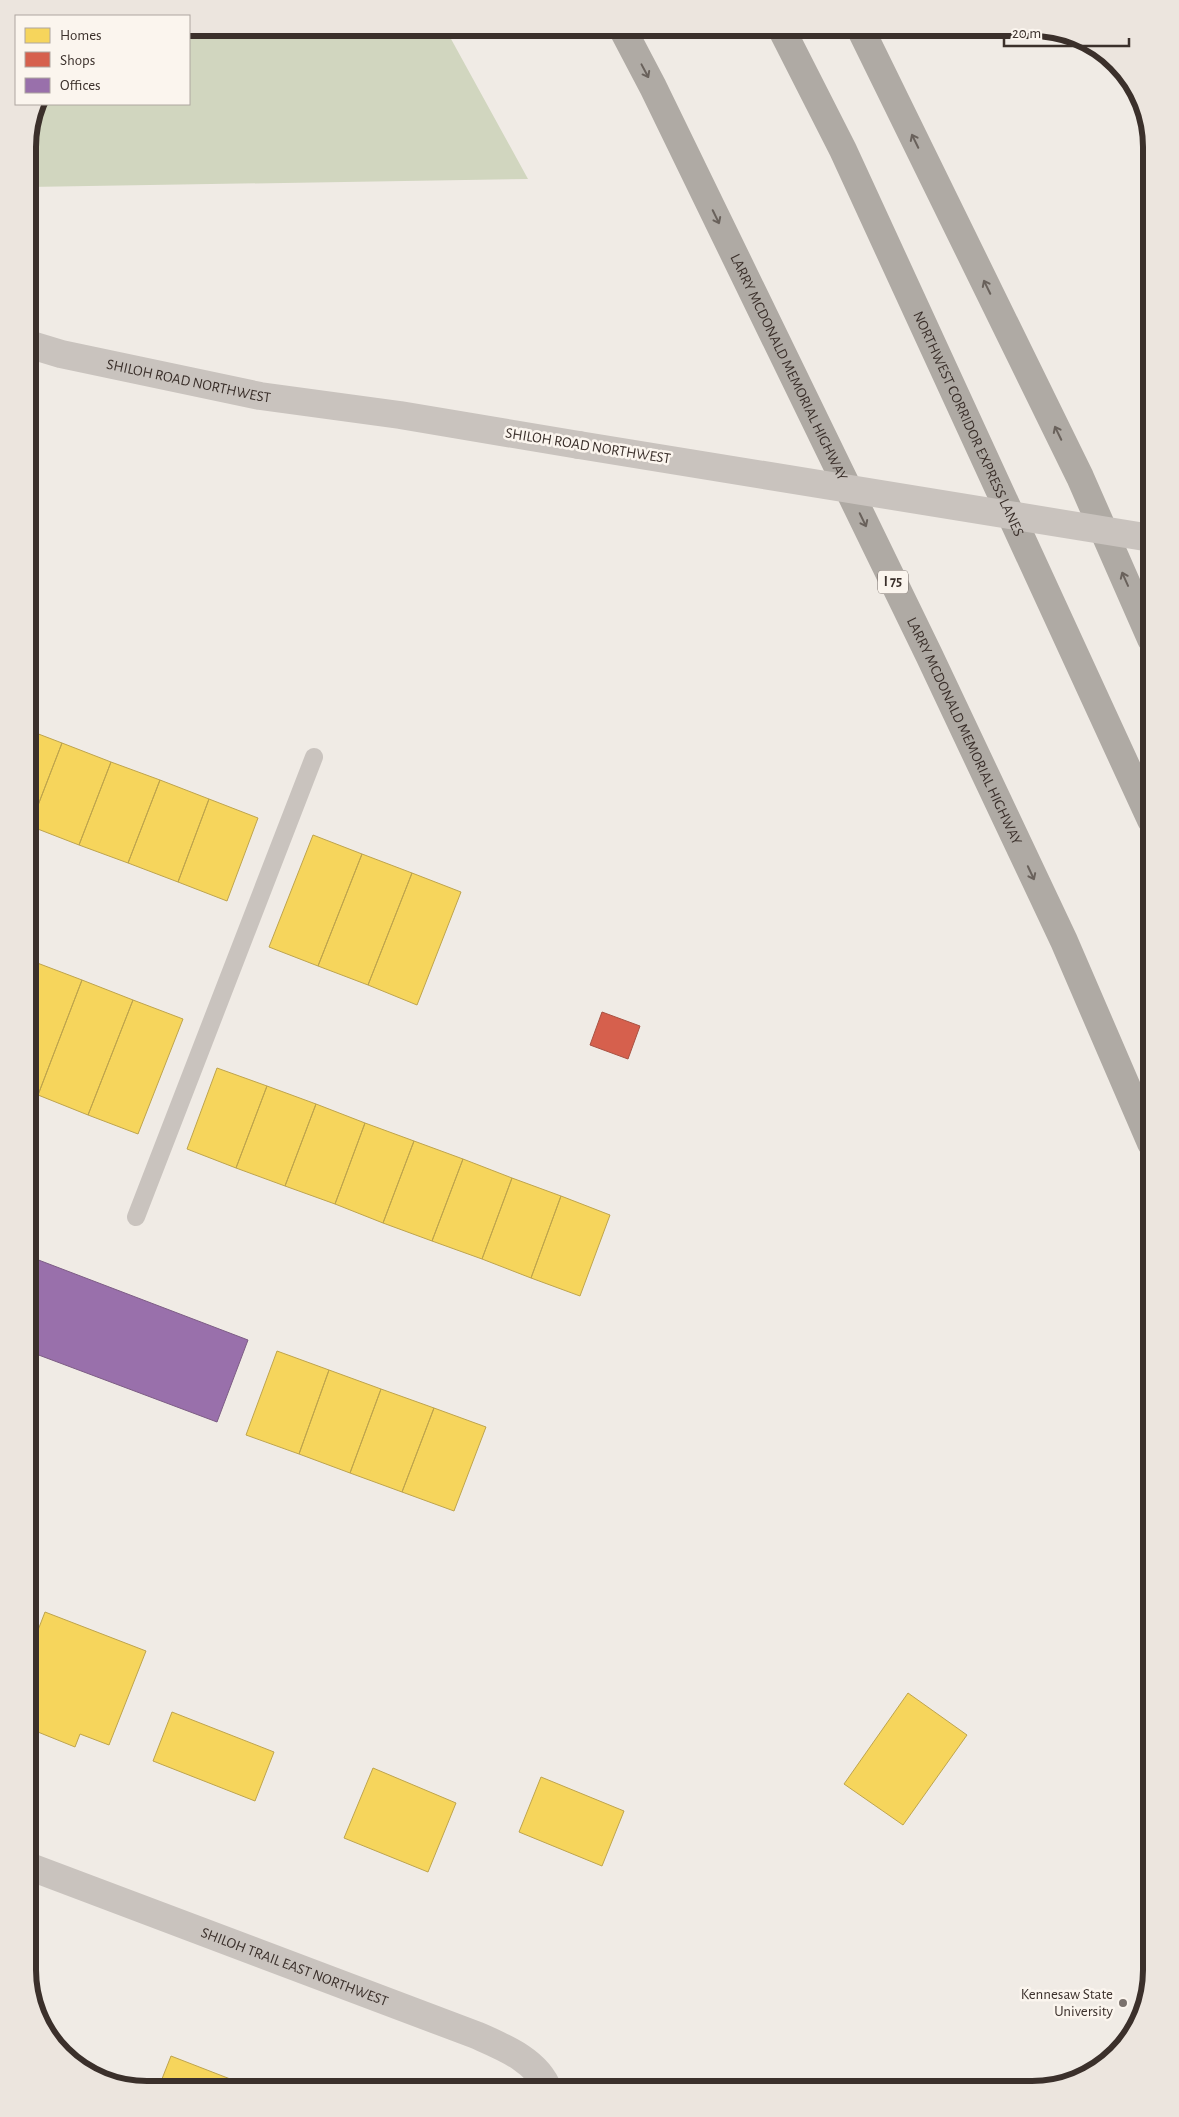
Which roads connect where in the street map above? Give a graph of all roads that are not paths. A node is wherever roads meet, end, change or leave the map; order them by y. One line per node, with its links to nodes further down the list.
1 (626, 36): 9 (highway, LARRY MCDONALD MEMORIAL HIGHWAY / I 75, one-way to 9)
2 (785, 36): 8 (highway, NORTHWEST CORRIDOR EXPRESS LANES)
3 (864, 36): 6 (highway, one-way to 3)
4 (36, 346): 5 (street, SHILOH ROAD NORTHWEST, bridge)
5 (1143, 537)
6 (1143, 619)
7 (314, 757): 10 (lane)
8 (1143, 800)
9 (1143, 1122)
10 (136, 1217)
11 (36, 1869): 12 (street, SHILOH TRAIL EAST NORTHWEST)
12 (544, 2081)

